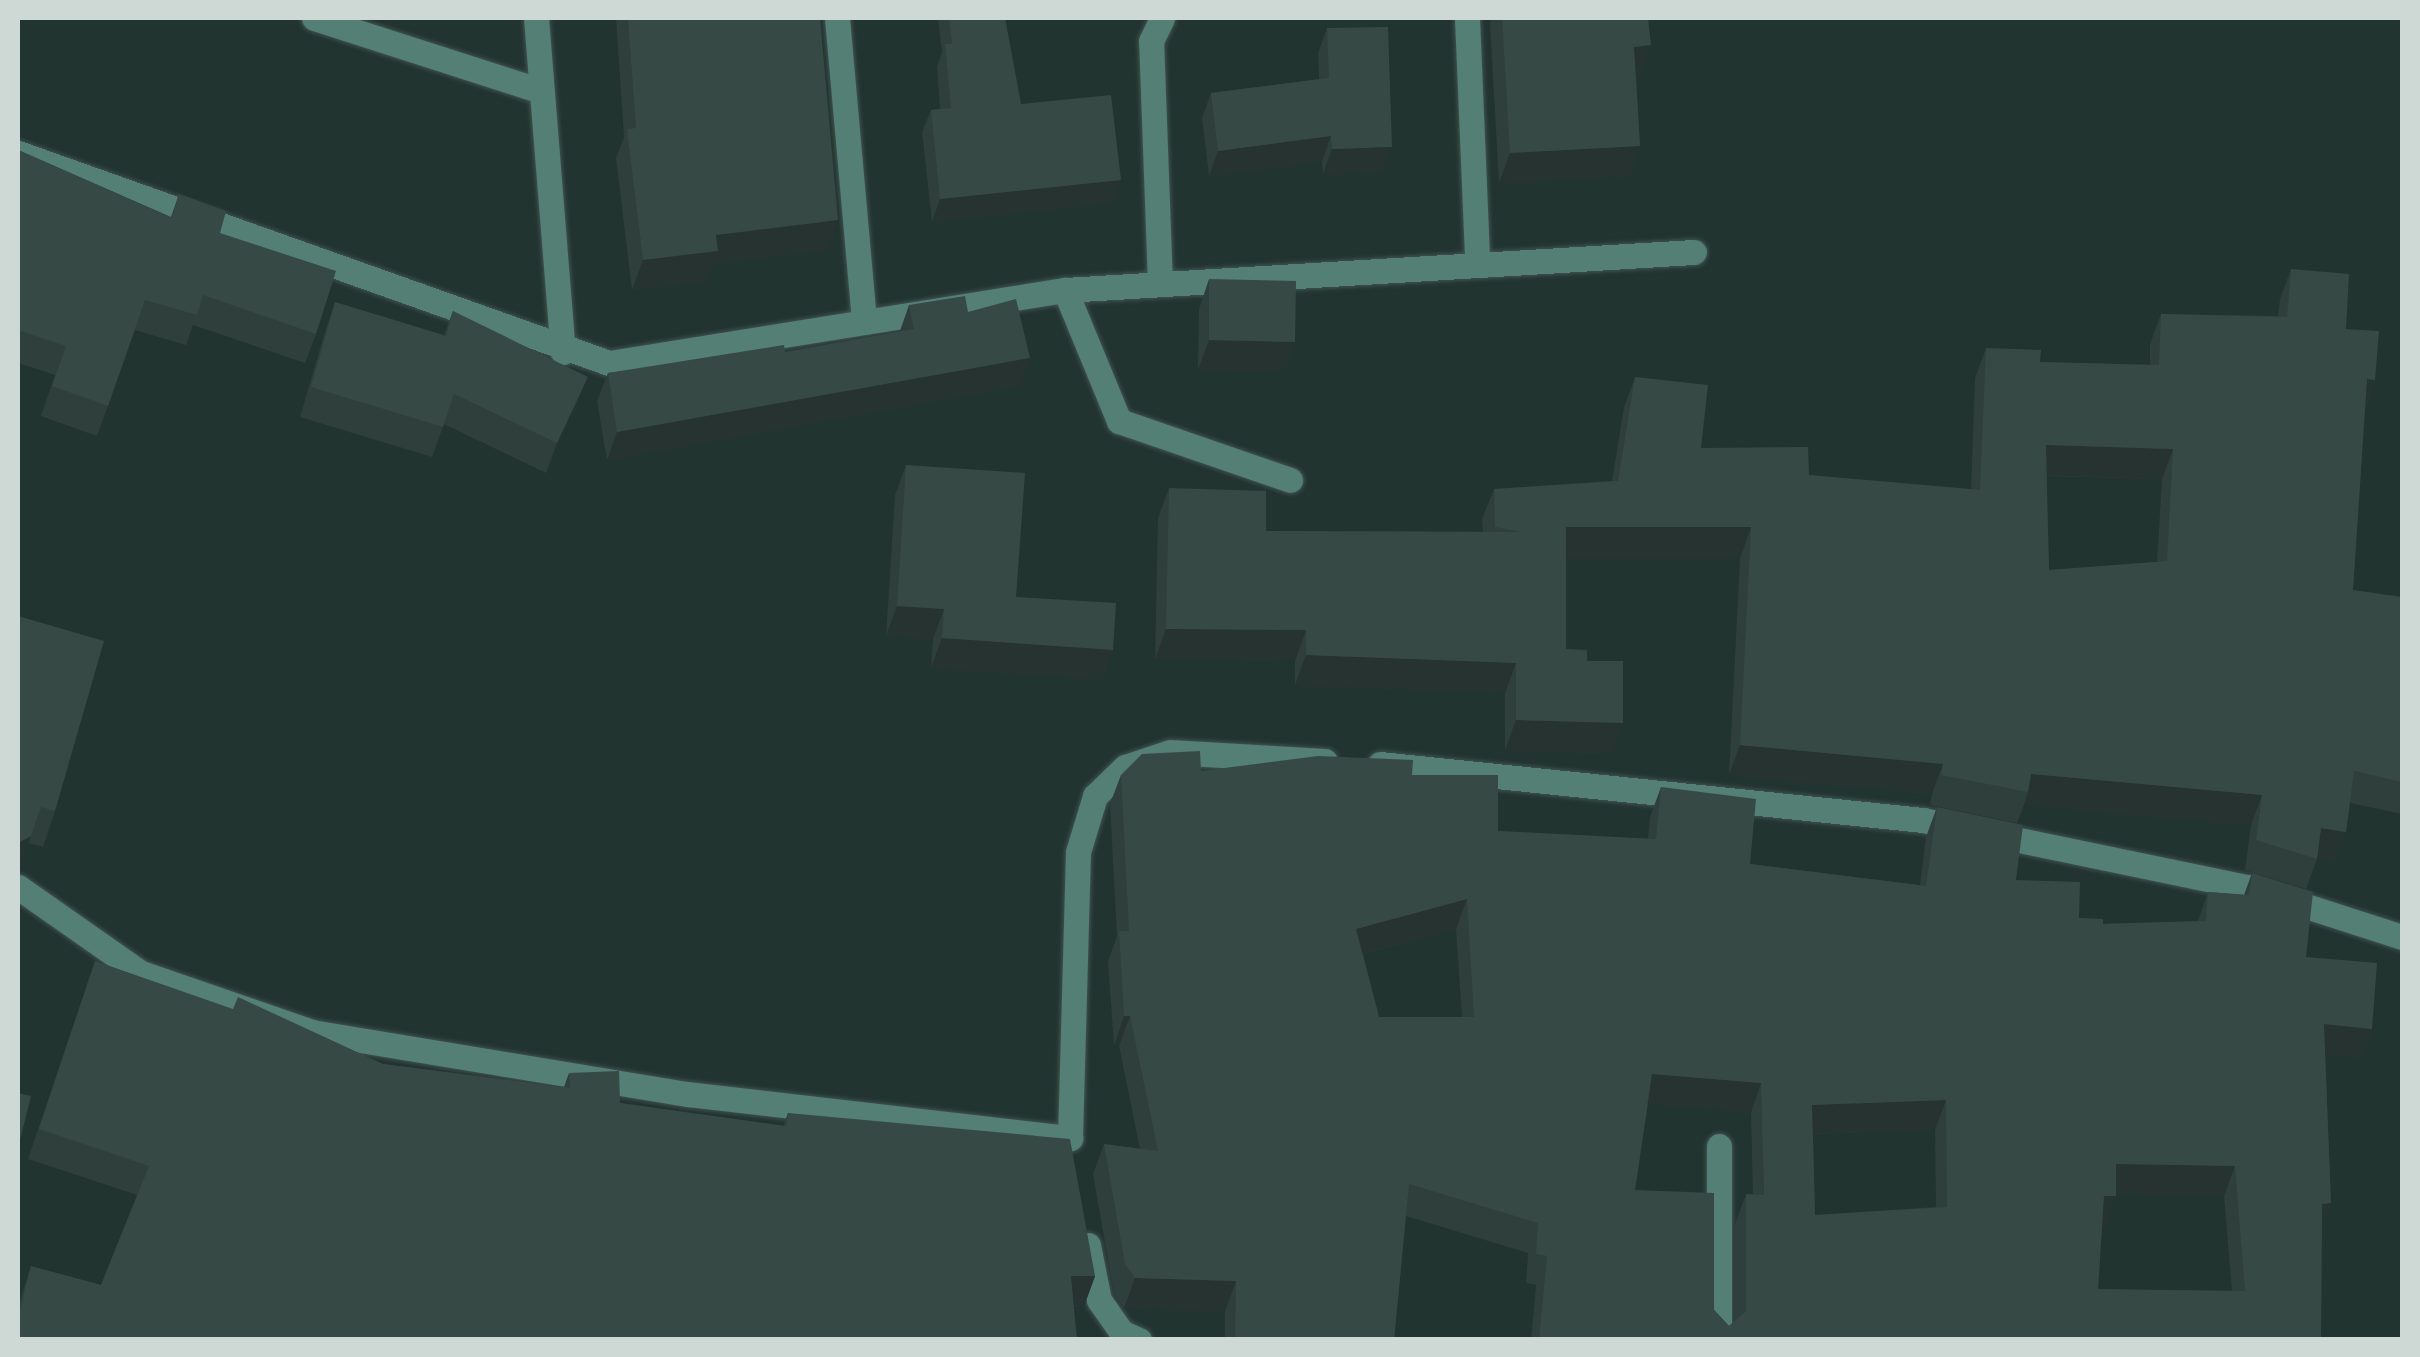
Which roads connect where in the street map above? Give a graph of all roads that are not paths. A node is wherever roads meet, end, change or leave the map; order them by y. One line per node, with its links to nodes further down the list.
1 (314, 18): 6 (street)
2 (536, 18): 6 (street)
3 (837, 18): 12 (street)
4 (1162, 18): 10 (street)
5 (1467, 18): 9 (street)
6 (541, 91): 13 (street)
7 (18, 153): 13 (street)
8 (1694, 252): 9 (street)
9 (1477, 261): 10 (street)
10 (1160, 284): 11 (street)
11 (1065, 290): 12 (street); 14 (street)
12 (864, 322): 13 (street)
13 (563, 352)
14 (1290, 480)
15 (18, 887): 17 (street)
16 (2402, 937): 17 (street)
17 (1070, 1138): 19 (street)
18 (1719, 1146): 22 (street)
19 (1076, 1173)
20 (1084, 1225): 21 (street)
21 (1140, 1340)
22 (1720, 1340)

